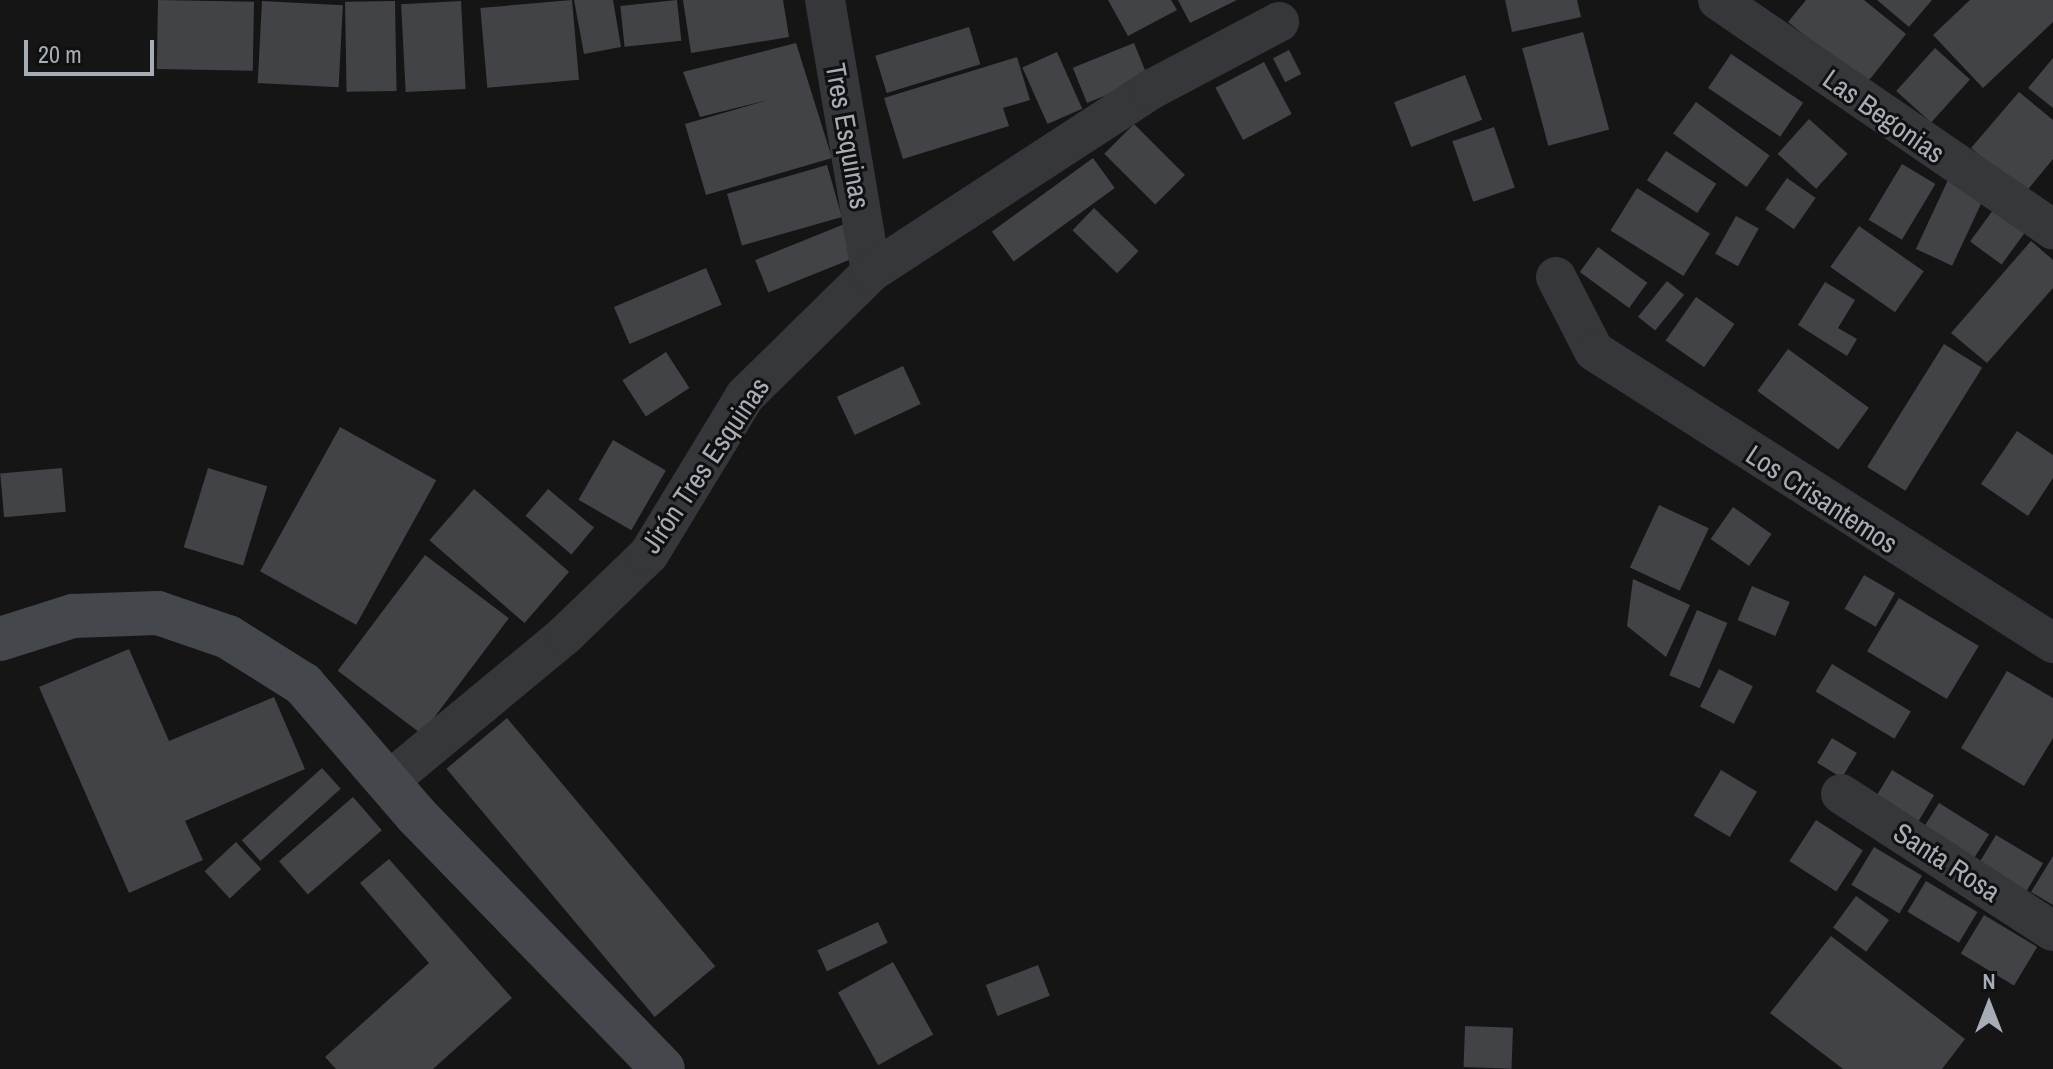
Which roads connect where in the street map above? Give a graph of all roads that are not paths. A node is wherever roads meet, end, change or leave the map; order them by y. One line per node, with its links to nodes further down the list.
1 (825, 0): 5 (street, Tres Esquinas)
2 (1718, 0): 4 (street, Las Begonias)
3 (1279, 22): 5 (street, Jirón Tres Esquinas)
4 (2053, 229)
5 (871, 272): 9 (street, Jirón Tres Esquinas)
6 (1556, 277): 8 (street, Los Crisantemos)
7 (0, 639): 9 (main road)
8 (2053, 643)
9 (390, 780): 12 (main road)
10 (1841, 794): 11 (street, Santa Rosa)
11 (2053, 931)
12 (663, 1069)

